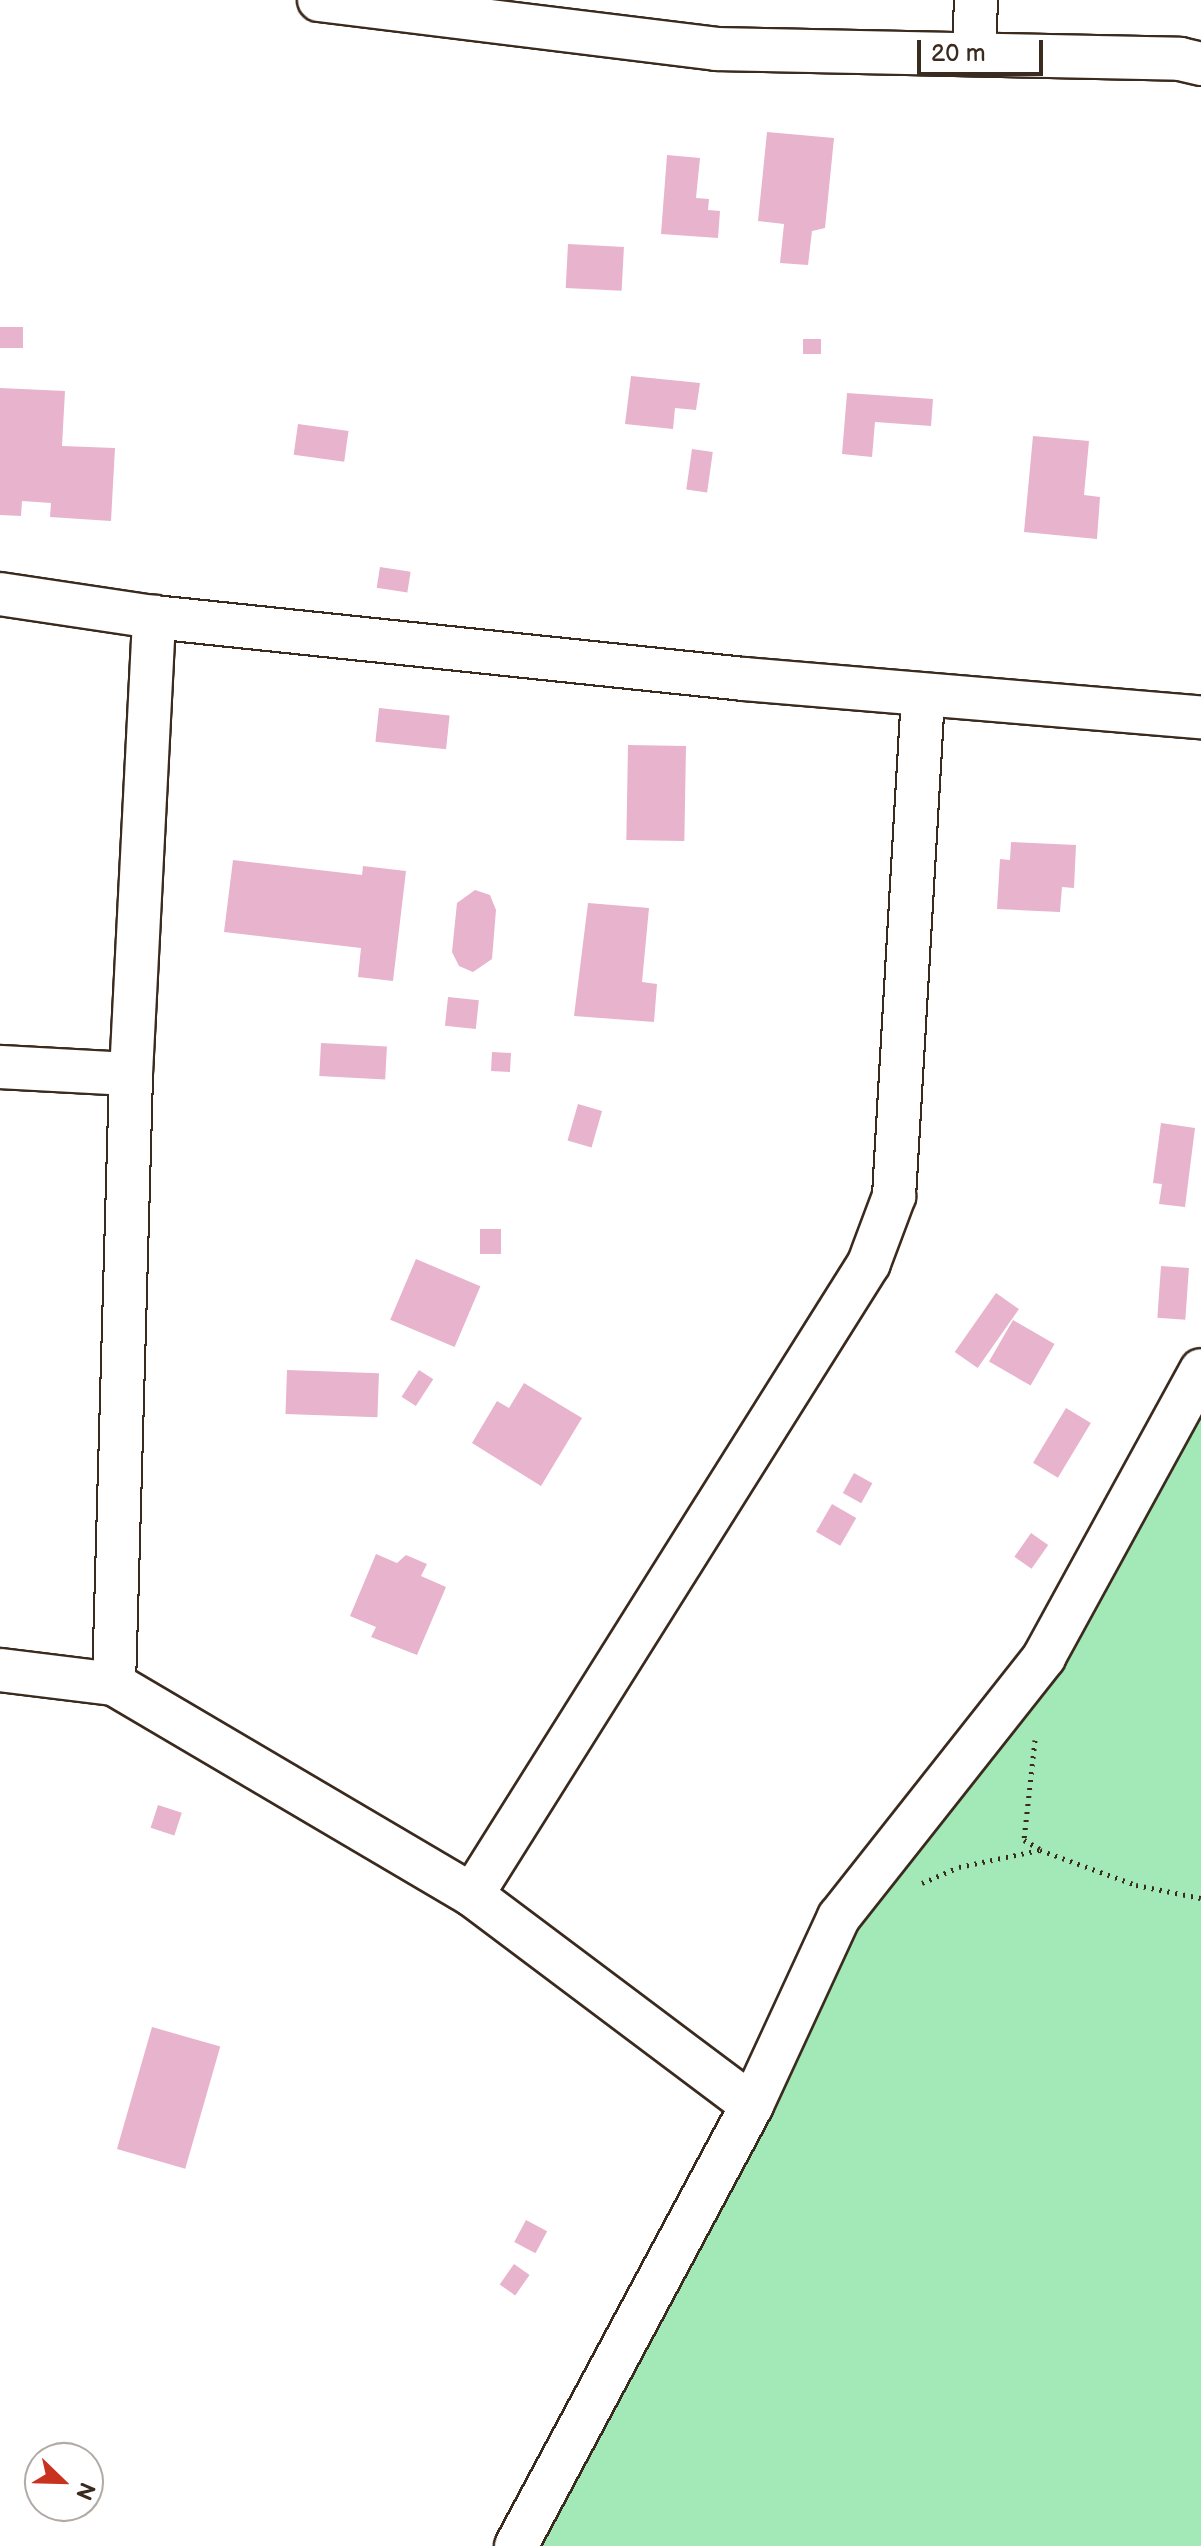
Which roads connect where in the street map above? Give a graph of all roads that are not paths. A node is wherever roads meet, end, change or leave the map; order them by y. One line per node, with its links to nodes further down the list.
1 (976, 0): 3 (street)
2 (342, 1): 3 (street)
3 (974, 54): 4 (street)
4 (1201, 64)
5 (0, 594): 6 (street)
6 (154, 617): 7 (street); 10 (street)
7 (923, 696): 8 (street); 14 (street)
8 (1201, 717)
9 (0, 1067): 10 (street)
10 (131, 1074): 13 (street)
11 (1201, 1370): 15 (street)
12 (0, 1670): 13 (street)
13 (114, 1684): 14 (street)
14 (472, 1895): 15 (street)
15 (752, 2105): 16 (street)
16 (516, 2546)

